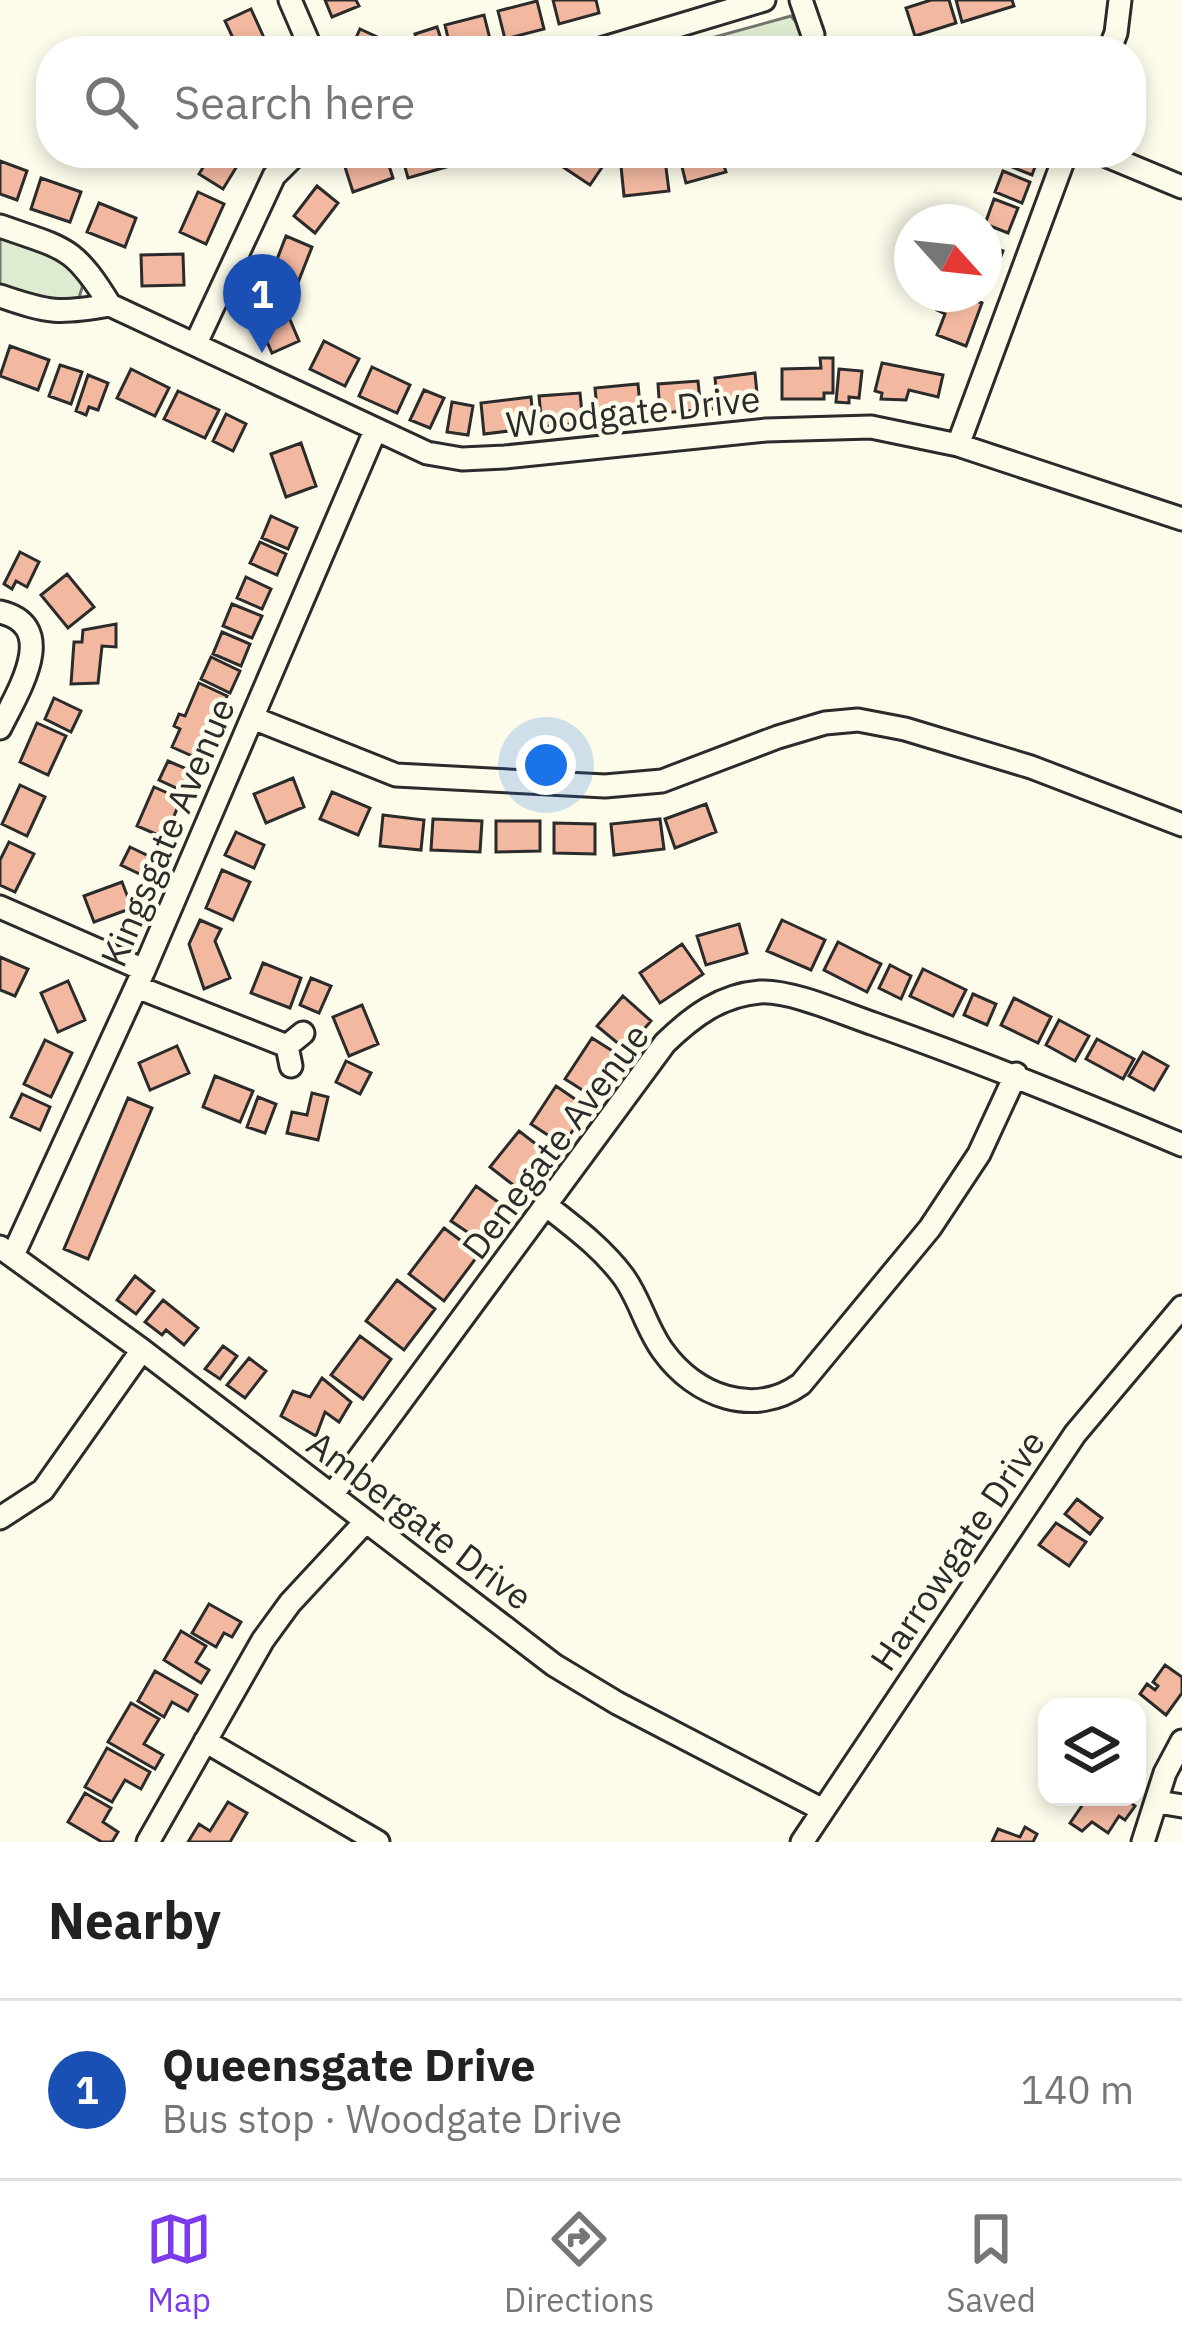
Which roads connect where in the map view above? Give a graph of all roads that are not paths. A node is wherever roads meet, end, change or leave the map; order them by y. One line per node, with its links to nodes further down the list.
1 (290, 0): 6 (street)
2 (764, 0): 5 (street)
3 (801, 0): 8 (street)
4 (1120, 0): 9 (street)
5 (721, 5): 7 (street)
6 (306, 36)
7 (635, 36)
8 (813, 36)
9 (1115, 36)
10 (282, 168): 17 (street)
11 (1060, 168): 19 (street)
12 (1136, 168): 13 (street)
13 (1182, 187)
14 (0, 226): 16 (street)
15 (0, 296): 16 (street)
16 (110, 305): 17 (street, Woodgate Drive)
17 (196, 343): 18 (street, Woodgate Drive)
18 (374, 431): 19 (street, Woodgate Drive); 22 (street, Kingsgate Avenue)
19 (958, 445): 20 (street, Woodgate Drive)
20 (1182, 519)
21 (0, 612): 23 (street)
22 (253, 718): 24 (street); 26 (street, Kingsgate Avenue)
23 (0, 728)
24 (1182, 825)
25 (0, 907): 26 (street)
26 (140, 978): 27 (street); 31 (street, Kingsgate Avenue)
27 (294, 1048)
28 (1016, 1074): 29 (street, Denegate Avenue); 30 (street, Denegate Avenue); 30 (street)
29 (1182, 1145)
30 (547, 1206): 34 (street, Denegate Avenue)
31 (6, 1251): 33 (street, Ambergate Drive)
32 (1182, 1307): 41 (street, Harrowgate Drive)
33 (142, 1350): 34 (street, Ambergate Drive); 35 (street)
34 (332, 1496): 36 (street, Ambergate Drive)
35 (0, 1518)
36 (366, 1521): 37 (street); 41 (street, Ambergate Drive)
37 (205, 1741): 42 (street); 43 (street)
38 (1182, 1741): 39 (street)
39 (1158, 1802): 40 (street); 45 (street)
40 (1182, 1807)
41 (823, 1810): 44 (street, Harrowgate Drive)
42 (148, 1842)
43 (378, 1842)
44 (802, 1842)
45 (1143, 1842)

